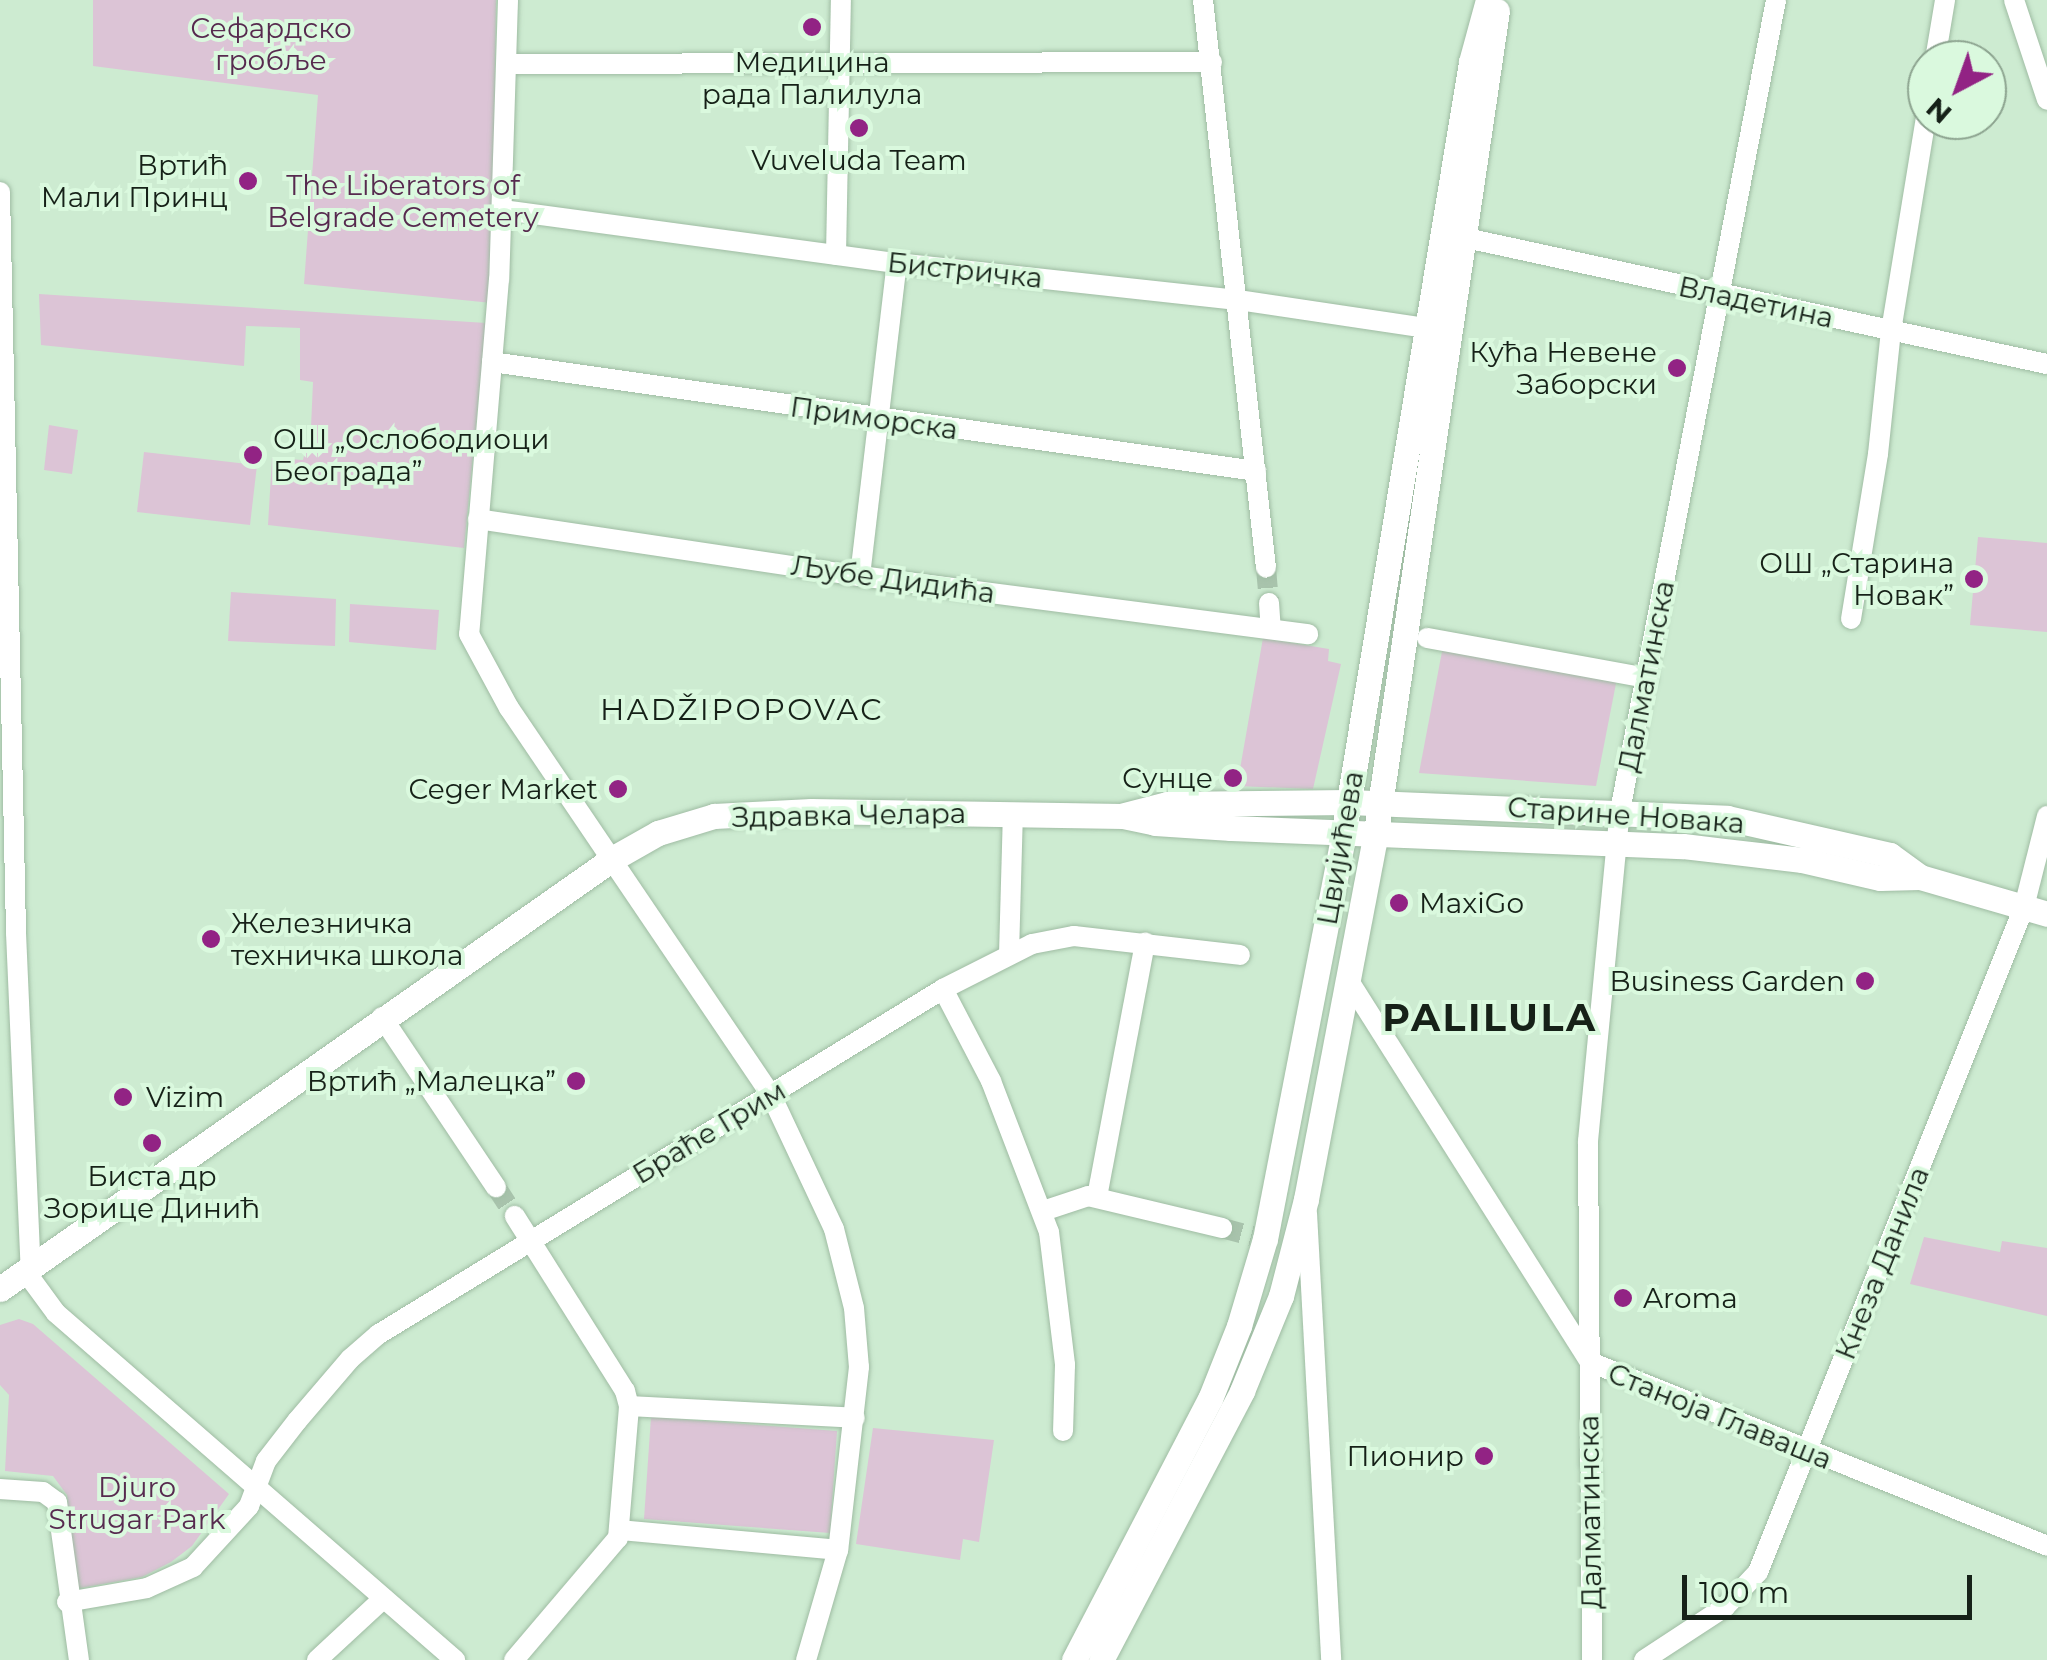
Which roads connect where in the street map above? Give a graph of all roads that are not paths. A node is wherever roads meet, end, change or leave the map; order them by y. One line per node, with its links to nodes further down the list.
1 (508, 0): 15 (street)
2 (841, 0): 12 (street)
3 (1202, 0): 13 (street)
4 (1469, 0): 14 (main road)
5 (1488, 0): 14 (main road, Цвијићева)
6 (1498, 0): 14 (main road, Цвијићева)
7 (1516, 0): 14 (main road)
8 (1776, 0): 23 (street, Далматинска)
9 (1945, 0): 11 (street)
10 (2014, 0): 16 (street)
11 (1939, 40)
12 (842, 61): 13 (street); 15 (street); 21 (street)
13 (1212, 62): 24 (street)
14 (1482, 63): 20 (main road, Цвијићева); 25 (main road, Цвијићева)
15 (508, 64): 19 (street)
16 (2047, 100)
17 (1922, 140): 26 (street)
18 (0, 192): 66 (street)
19 (502, 210): 21 (street, Бистричка); 27 (street)
20 (1466, 238): 23 (street, Владетина); 41 (main road, Цвијићева)
21 (836, 255): 22 (street, Бистричка)
22 (897, 263): 24 (street, Бистричка); 29 (street)
23 (1722, 294): 26 (street, Владетина); 39 (street, Далматинска)
24 (1239, 300): 25 (street, Бистричка); 30 (street)
25 (1427, 328): 40 (main road, Цвијићева)
26 (1890, 331): 28 (street, Владетина); 35 (street)
27 (492, 362): 29 (street, Приморска); 31 (street)
28 (2047, 364)
29 (876, 418): 30 (street, Приморска); 33 (street)
30 (1256, 471): 32 (street)
31 (478, 519): 33 (street, Љубе Дидића); 49 (street)
32 (1266, 568)
33 (860, 576): 36 (street, Љубе Дидића)
34 (1269, 602): 36 (street)
35 (1851, 619)
36 (1271, 629): 37 (street, Љубе Дидића)
37 (1308, 634)
38 (1427, 638): 39 (street)
39 (1647, 678): 42 (street, Далматинска)
40 (1348, 802): 41 (main road, Здравка Челара); 44 (main road, Здравка Челара); 46 (main road, Цвијићева)
41 (1380, 802): 42 (main road, Старине Новака); 47 (main road, Цвијићева)
42 (1620, 810): 48 (street, Далматинска); 50 (main road, Старине Новака)
43 (1014, 814): 44 (main road, Здравка Челара); 49 (main road, Здравка Челара); 53 (street)
44 (1123, 816): 46 (main road, Здравка Челара)
45 (2047, 816): 51 (street, Кнеза Данила)
46 (1344, 832): 47 (main road, Здравка Челара); 85 (main road, Цвијићева)
47 (1376, 832): 48 (main road, Старине Новака); 55 (main road, Цвијићева)
48 (1617, 842): 50 (main road, Старине Новака); 68 (street, Далматинска)
49 (612, 859): 57 (main road, Здравка Челара); 58 (street)
50 (1920, 877): 51 (main road, Старине Новака)
51 (2035, 910): 72 (street, Кнеза Данила)
52 (1145, 942): 53 (street, Браће Грим); 54 (street, Браће Грим); 60 (street)
53 (1009, 954): 56 (street, Браће Грим)
54 (1240, 955)
55 (1349, 981): 61 (main road, Цвијићева); 68 (street, Станоја Главаша)
56 (943, 989): 58 (street, Браће Грим); 62 (street)
57 (382, 1017): 59 (street); 66 (main road, Здравка Челара)
58 (771, 1095): 65 (street, Браће Грим); 70 (street)
59 (496, 1187)
60 (1096, 1197): 62 (street); 64 (street)
61 (1306, 1199): 86 (main road, Цвијићева); 87 (street)
62 (1043, 1211): 71 (street)
63 (515, 1216): 65 (street)
64 (1222, 1228)
65 (530, 1240): 69 (street); 73 (street, Браће Грим)
66 (29, 1267): 67 (main road, Здравка Челара); 73 (street)
67 (0, 1289)
68 (1590, 1362): 72 (street, Станоја Главаша); 88 (street, Далматинска)
69 (629, 1406): 70 (street); 75 (street)
70 (855, 1418): 77 (street)
71 (1064, 1432)
72 (1807, 1451): 76 (street, Станоја Главаша); 89 (street, Кнеза Данила)
73 (257, 1486): 78 (street); 79 (street, Браће Грим)
74 (0, 1489): 79 (street)
75 (620, 1530): 77 (street); 83 (street)
76 (2047, 1546)
77 (838, 1550): 84 (street)
78 (384, 1598): 81 (street); 82 (street)
79 (67, 1602): 80 (street)
80 (78, 1660)
81 (317, 1660)
82 (455, 1660)
83 (514, 1660)
84 (806, 1660)
85 (1074, 1660)
86 (1102, 1660)
87 (1331, 1660)
88 (1592, 1660)
89 (1644, 1660)

